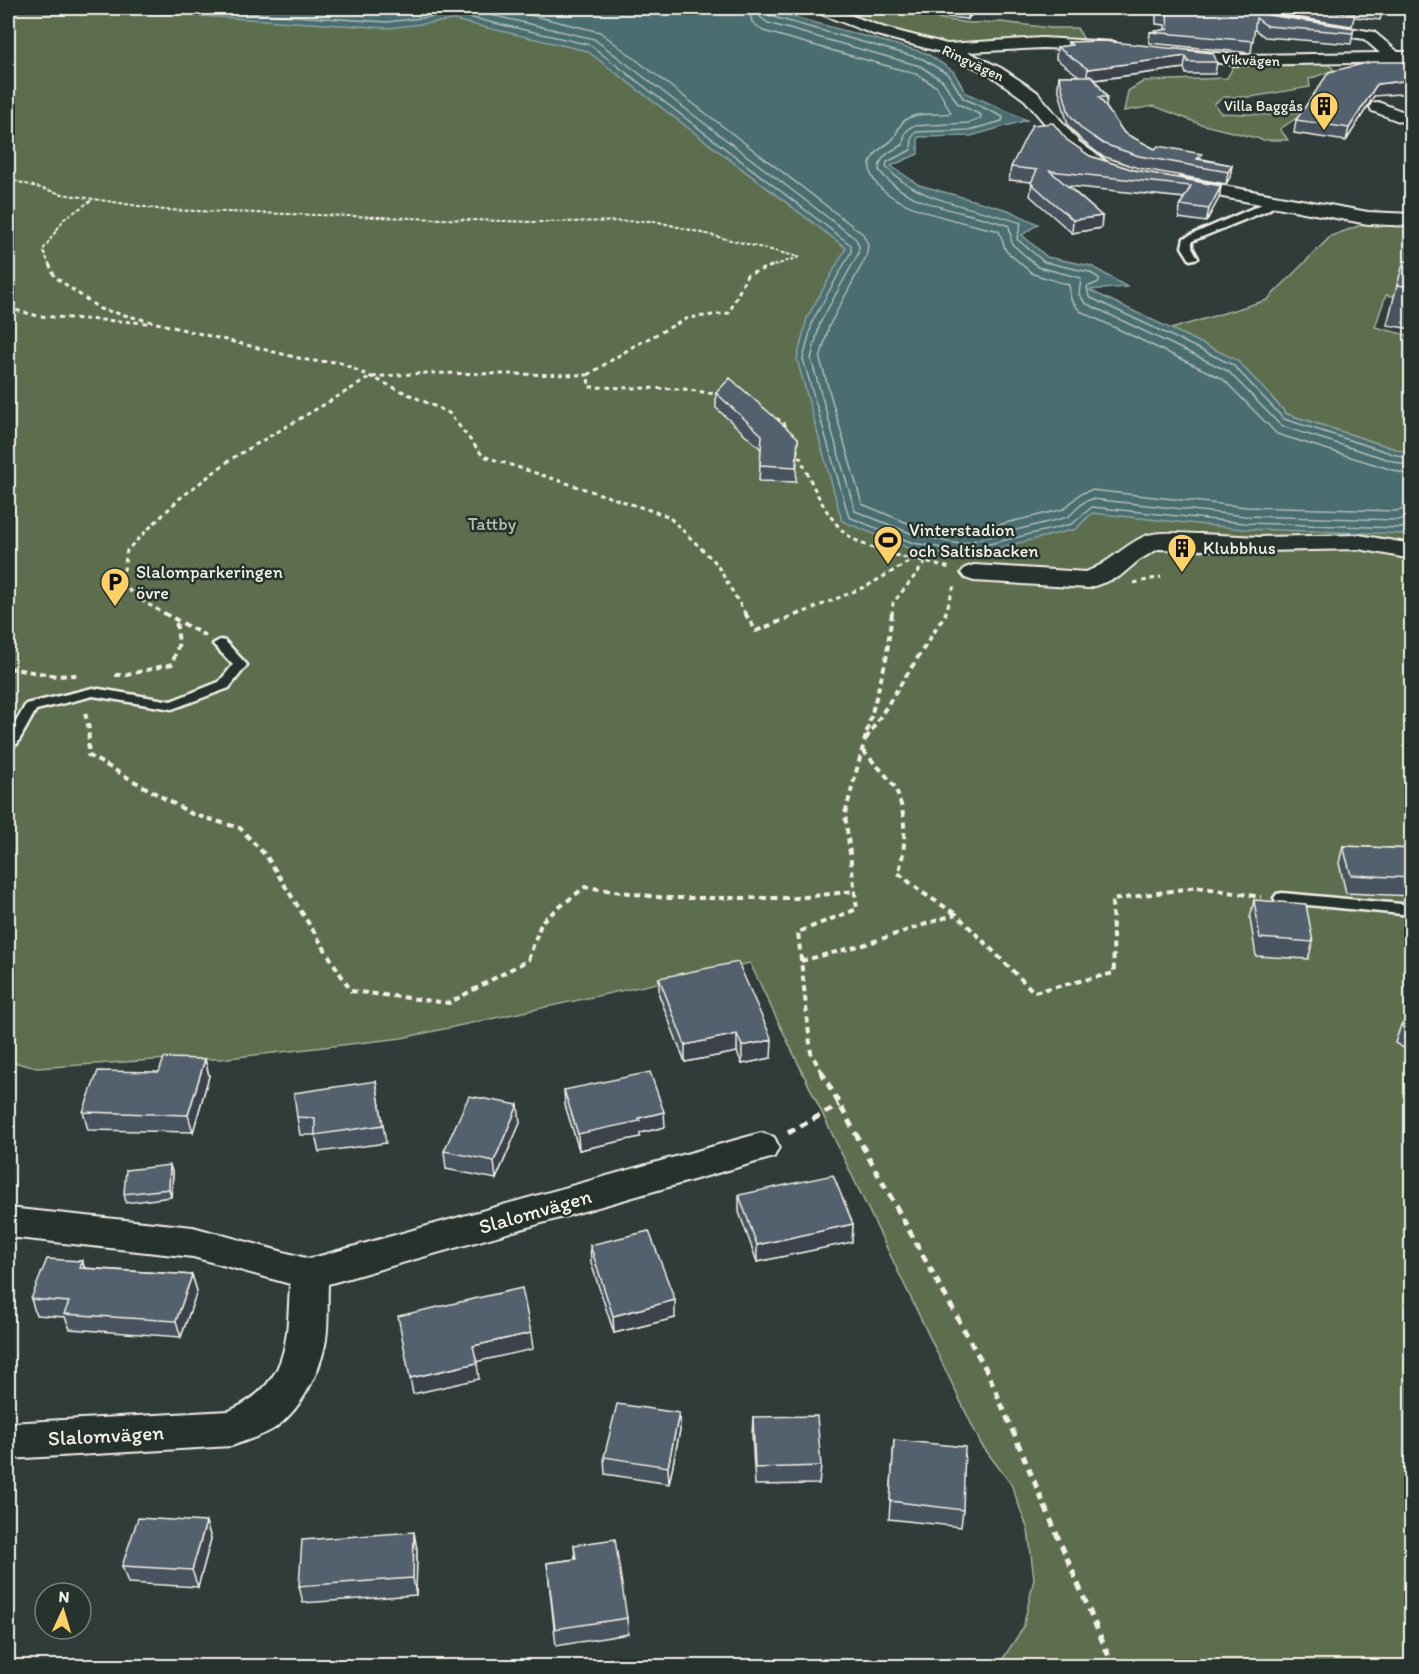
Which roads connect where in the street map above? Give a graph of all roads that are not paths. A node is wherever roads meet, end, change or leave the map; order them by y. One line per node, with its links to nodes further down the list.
1 (818, 8): 4 (street, Ringvägen)
2 (1240, 8): 6 (street)
3 (1126, 48): 4 (street)
4 (947, 49): 10 (street, Ringvägen)
5 (1161, 52): 6 (street, Vikvägen)
6 (1393, 57): 7 (street, Vikvägen)
7 (1412, 57)
8 (1378, 107): 9 (street)
9 (1412, 121)
10 (1114, 169)
11 (1166, 181): 12 (street)
12 (1276, 201): 13 (street); 14 (lane)
13 (1412, 220)
14 (1192, 258)
15 (1412, 552): 16 (street)
16 (961, 577)
17 (220, 644): 18 (lane)
18 (8, 741)
19 (1282, 898): 20 (lane)
20 (1412, 909)
21 (760, 1147): 23 (street, Slalomvägen)
22 (8, 1222): 23 (street)
23 (309, 1274): 24 (street, Slalomvägen)
24 (8, 1441)

